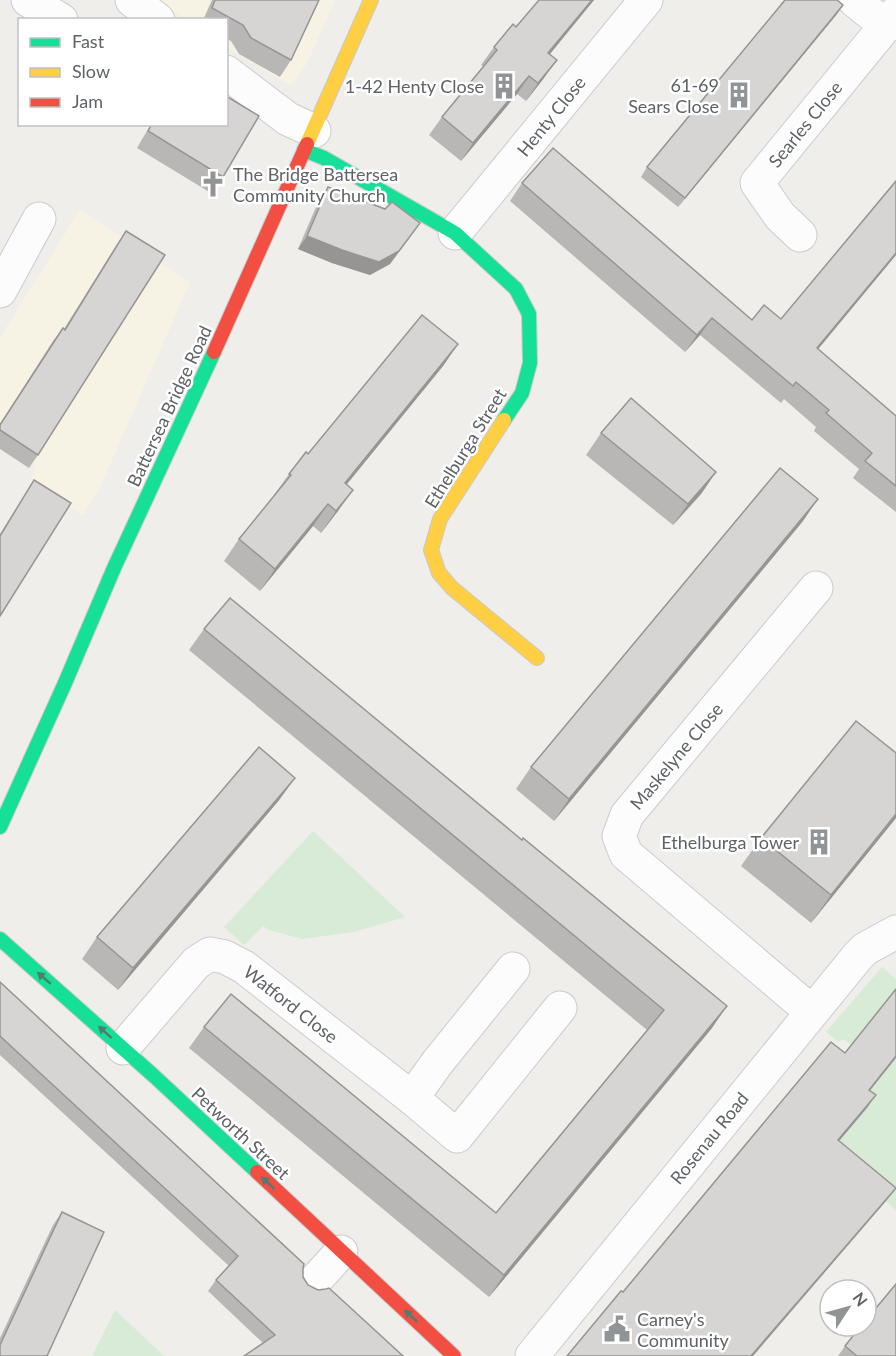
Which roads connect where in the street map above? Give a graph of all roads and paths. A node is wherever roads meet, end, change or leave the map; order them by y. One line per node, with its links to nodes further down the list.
1 (28, 0): 6 (street)
2 (132, 0): 7 (street)
3 (371, 0): 10 (main road, Battersea Bridge Road)
4 (646, 0): 12 (street, Henty Close)
5 (854, 0): 8 (street)
6 (58, 18)
7 (155, 18)
8 (891, 19): 13 (street, Searles Close)
9 (228, 74): 10 (street)
10 (309, 141): 12 (main road, Ethelburga Street); 17 (main road, Battersea Bridge Road)
11 (39, 219): 14 (street)
12 (455, 232): 16 (main road, Ethelburga Street)
13 (800, 235)
14 (0, 291)
15 (816, 588): 22 (street, Maskelyne Close)
16 (537, 658)
17 (0, 827)
18 (896, 932): 22 (street, Rosenau Road)
19 (0, 939): 23 (main road, Petworth Street, one-way to 19)
20 (513, 969): 24 (street)
21 (560, 1008): 24 (street, Watford Close)
22 (812, 1012): 28 (street, Rosenau Road)
23 (123, 1048): 24 (street, Watford Close); 25 (main road, Petworth Street, one-way to 23)
24 (412, 1098)
25 (341, 1252): 26 (street); 27 (main road, Petworth Street, one-way to 25)
26 (313, 1283)
27 (454, 1356)
28 (532, 1356)

